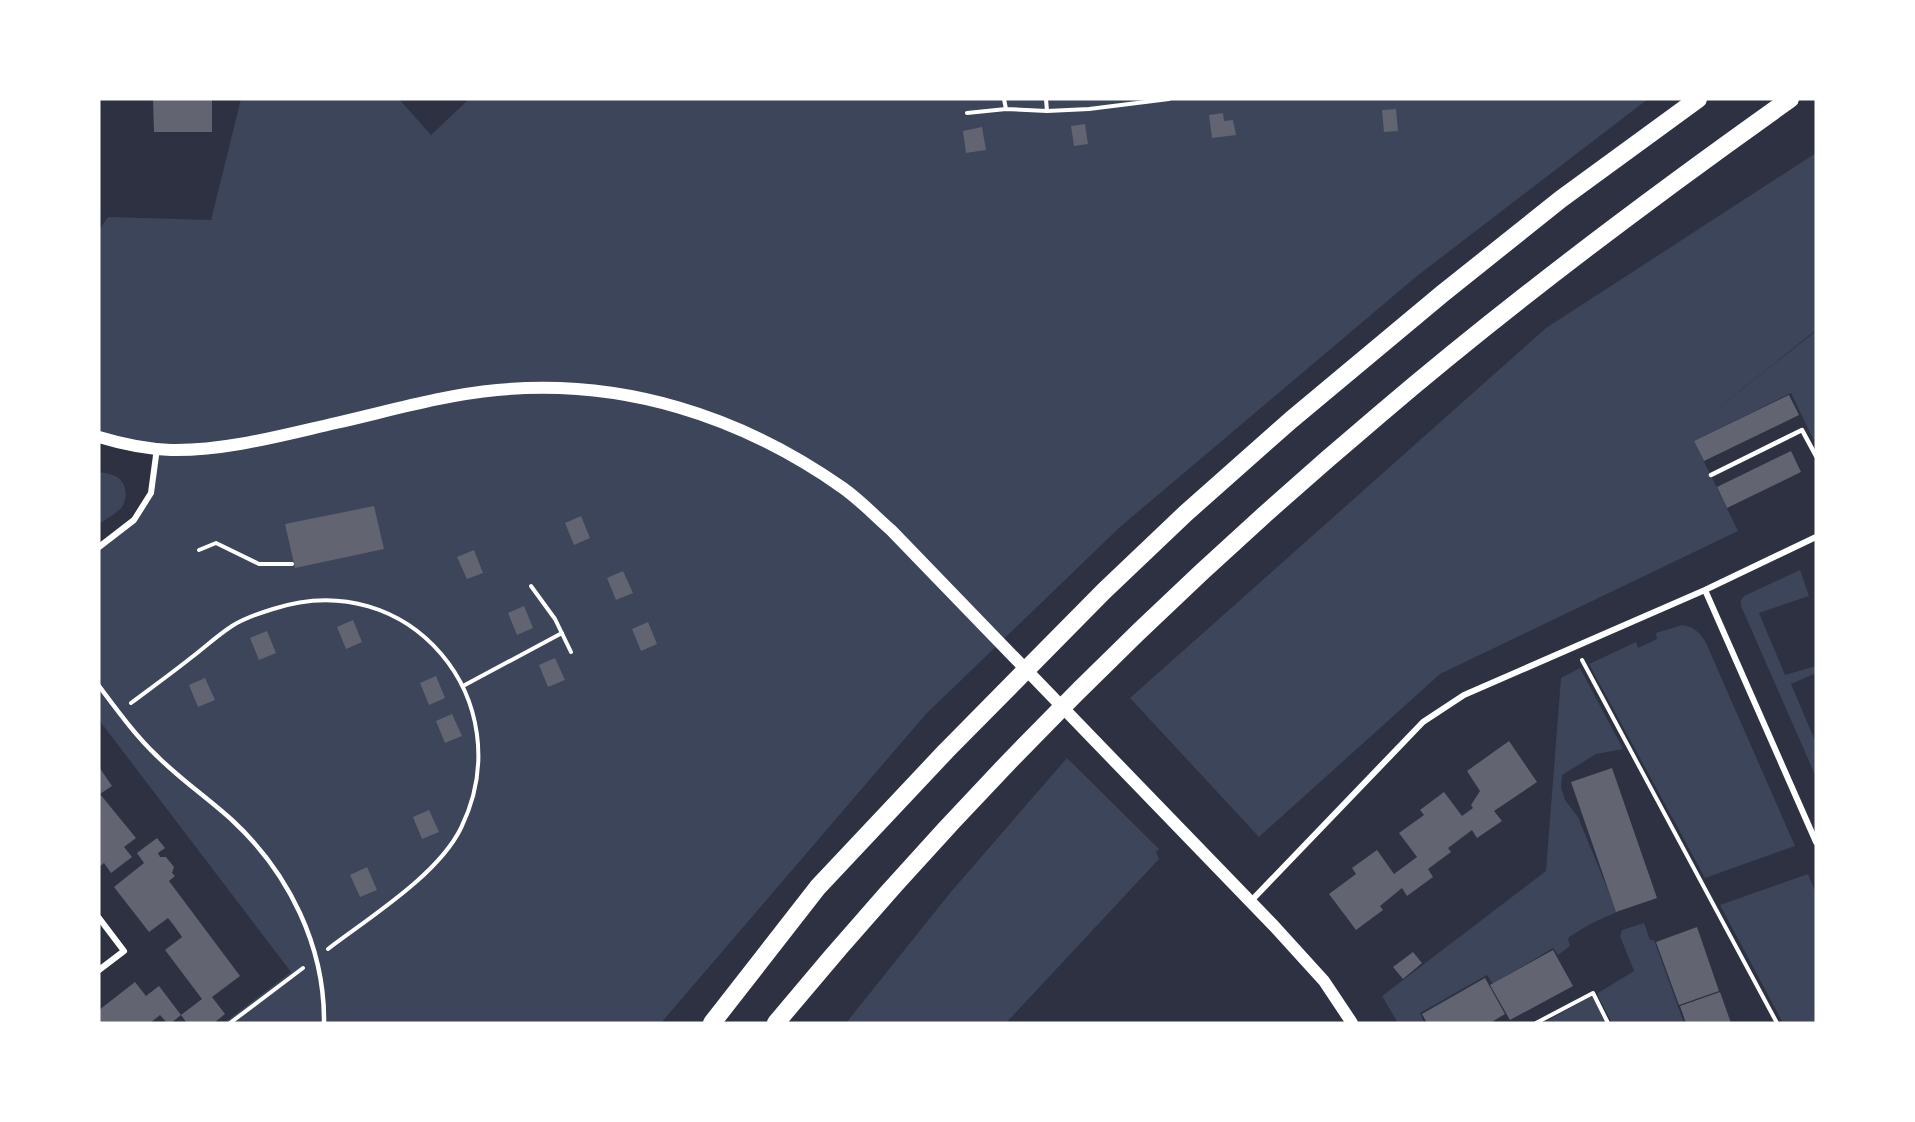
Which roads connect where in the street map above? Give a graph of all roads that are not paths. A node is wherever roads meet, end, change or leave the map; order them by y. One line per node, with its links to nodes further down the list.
1 (1698, 99): 16 (highway)
2 (1790, 99): 17 (highway)
3 (99, 437): 4 (main road)
4 (158, 448): 8 (street); 12 (main road)
5 (1816, 456): 6 (lane)
6 (1710, 475)
7 (1816, 537): 9 (street)
8 (99, 547)
9 (1705, 590): 11 (street); 12 (street)
10 (99, 686): 15 (lane)
11 (1816, 842)
12 (1251, 901): 18 (main road)
13 (99, 918): 14 (street)
14 (99, 970)
15 (324, 1023)
16 (712, 1023)
17 (776, 1023)
18 (1352, 1023)

